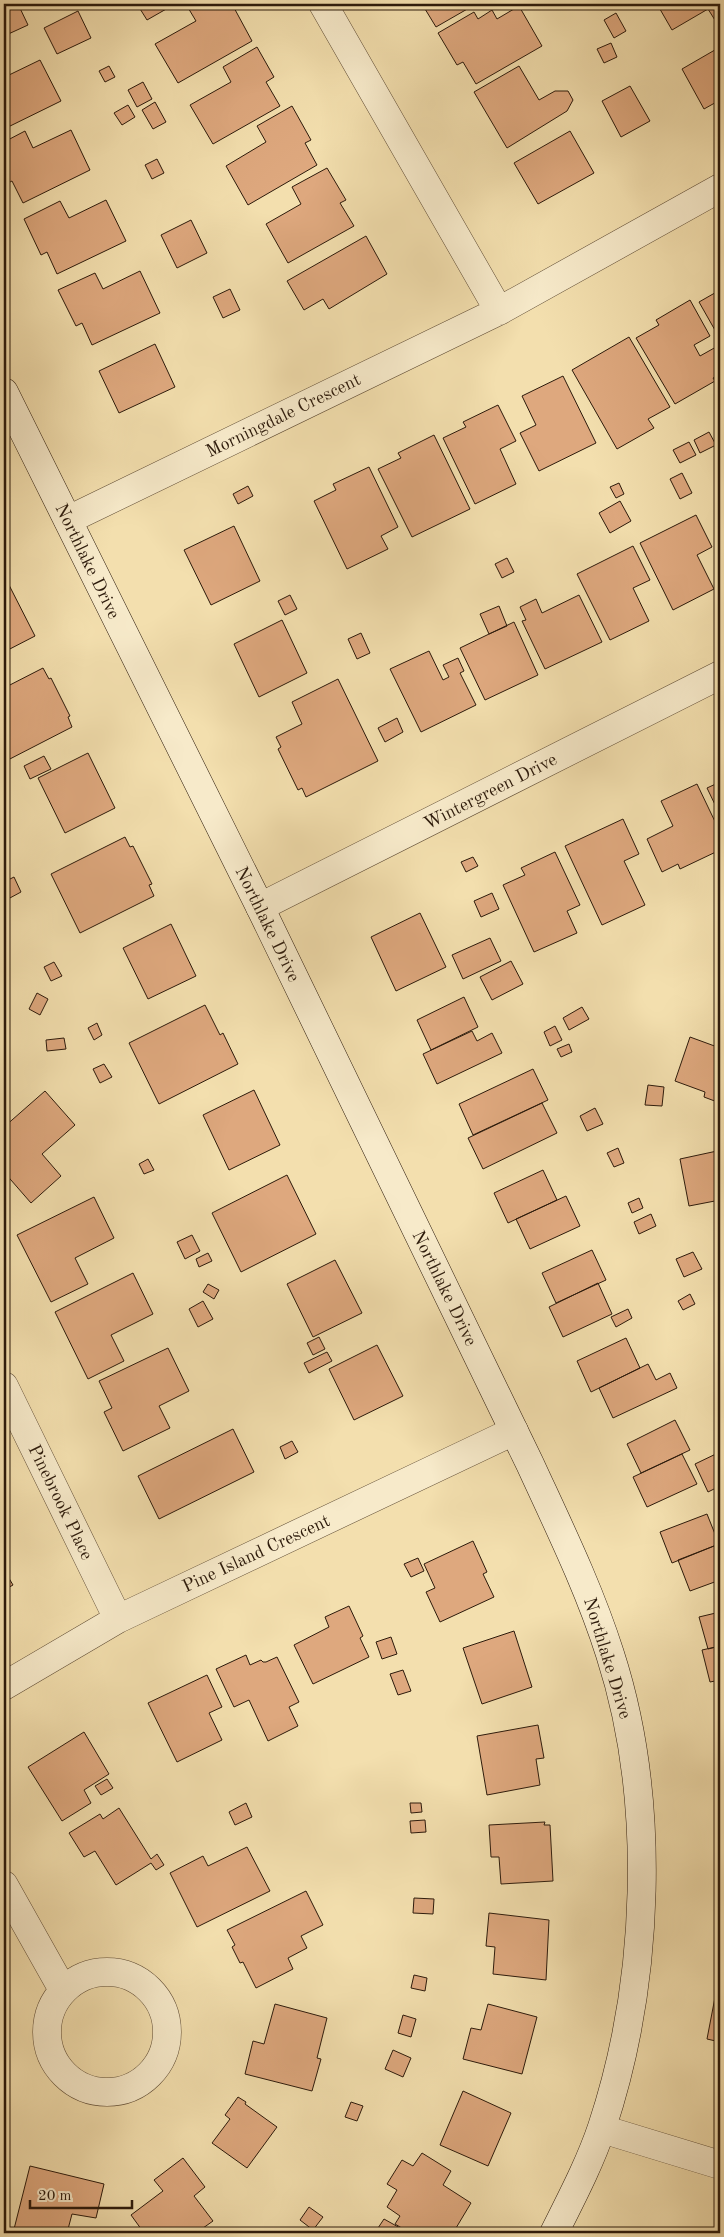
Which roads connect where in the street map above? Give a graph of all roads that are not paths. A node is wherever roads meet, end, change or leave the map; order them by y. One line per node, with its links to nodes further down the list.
1 (323, 4): 3 (street)
2 (720, 188): 3 (street, Morningdale Crescent)
3 (498, 311): 5 (street, Morningdale Crescent)
4 (4, 392): 5 (street, Northlake Drive)
5 (68, 520): 7 (street, Northlake Drive)
6 (720, 675): 7 (street, Wintergreen Drive)
7 (260, 907): 9 (street, Northlake Drive)
8 (4, 1386): 10 (street, Pinebrook Place)
9 (514, 1431): 10 (street, Pine Island Crescent); 14 (street, Northlake Drive)
10 (118, 1619): 11 (street, Pine Island Crescent)
11 (4, 1686)
12 (4, 1885): 13 (street)
13 (64, 1990): 13 (street)
14 (602, 2129): 15 (street); 16 (street, Northlake Drive)
15 (720, 2165)
16 (554, 2233)

